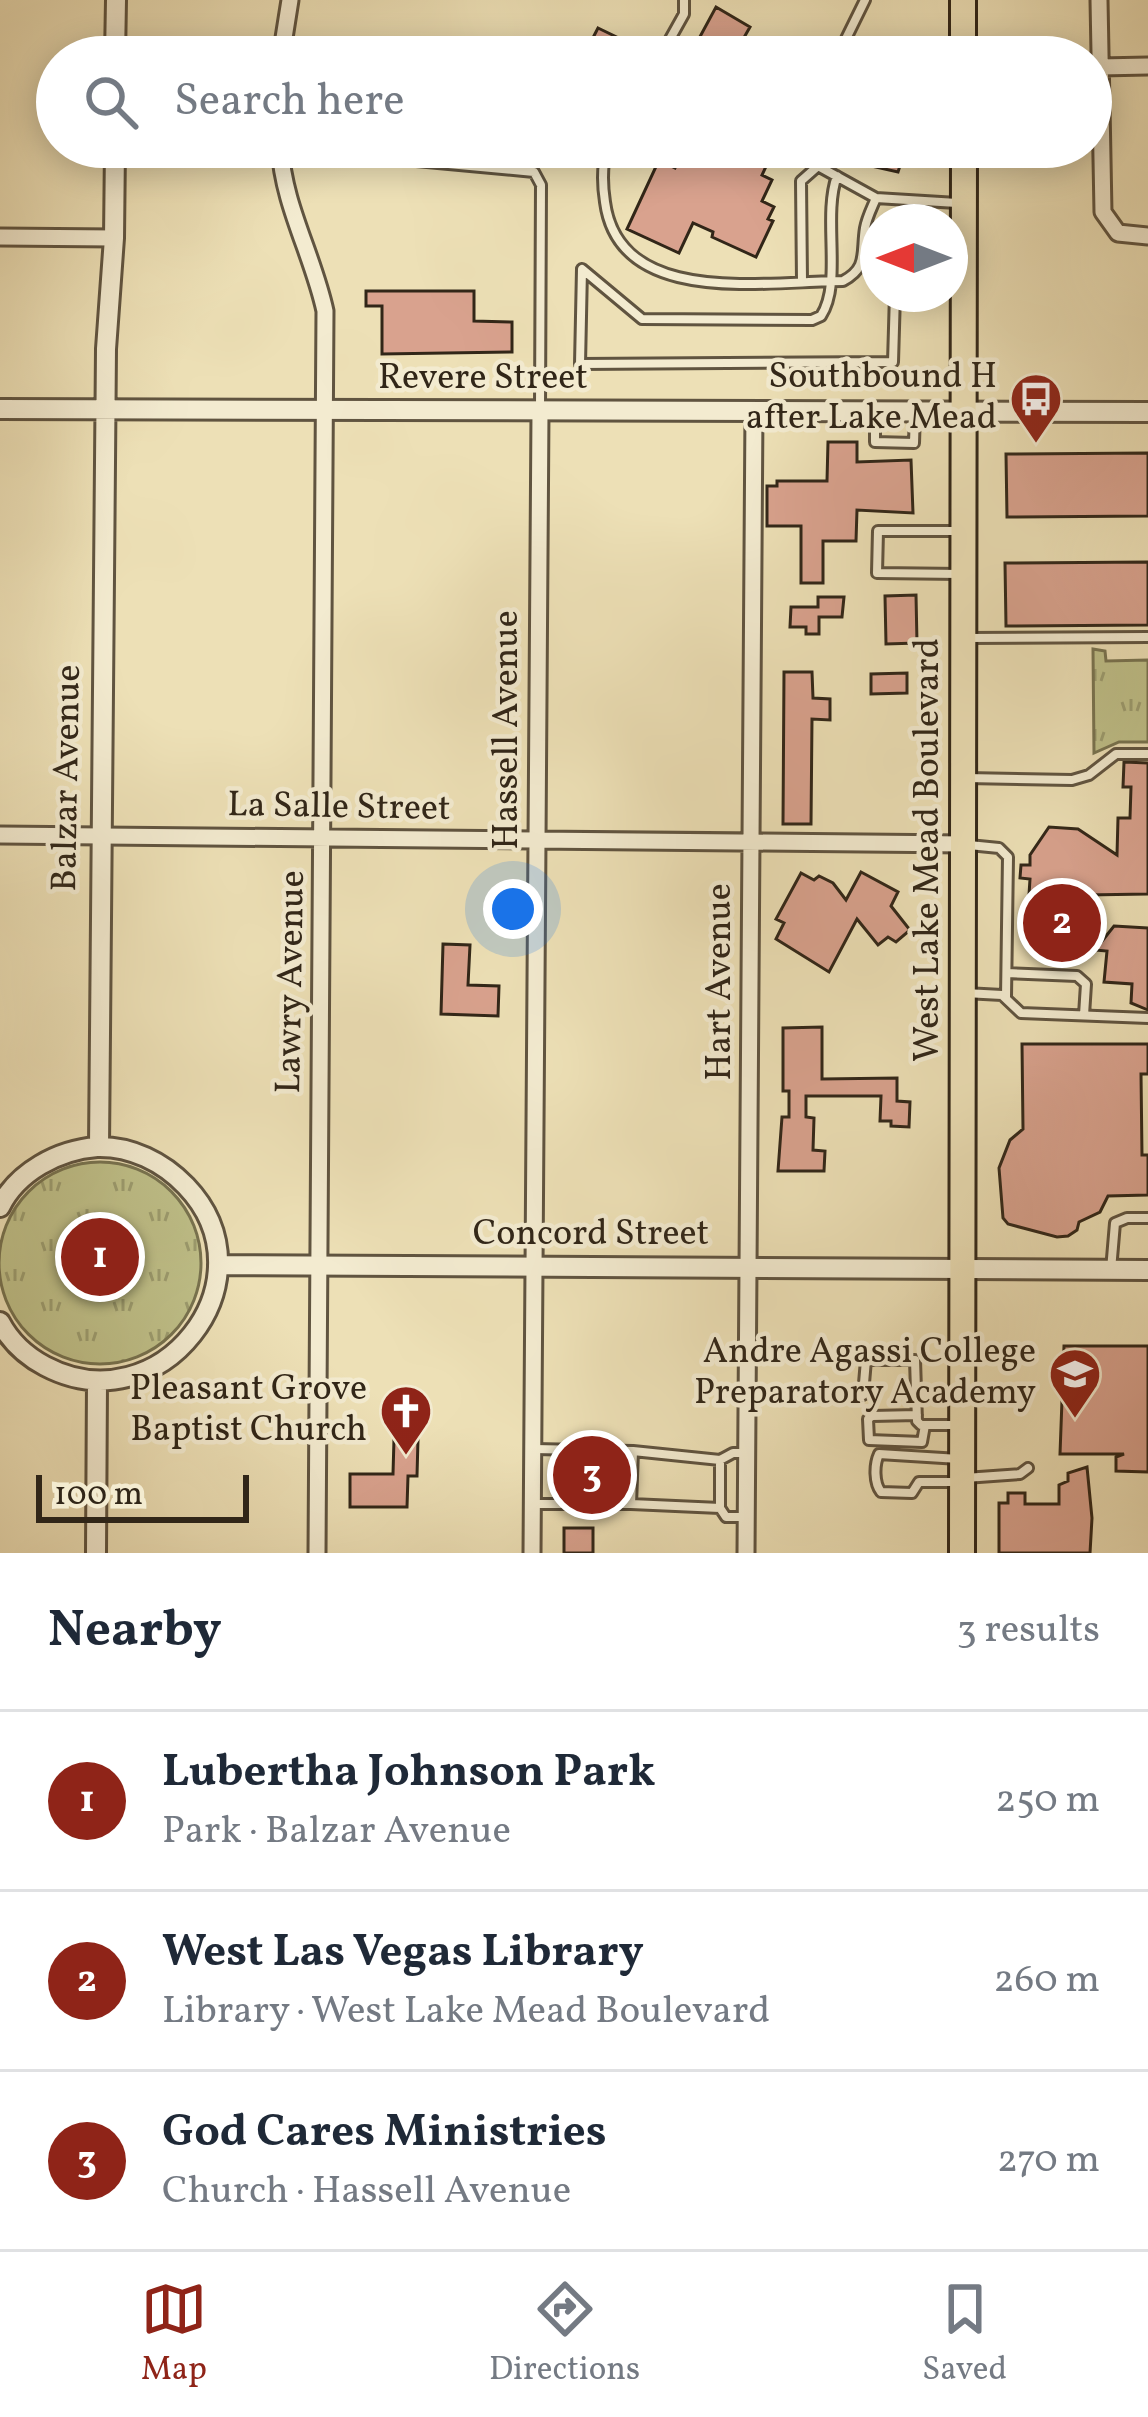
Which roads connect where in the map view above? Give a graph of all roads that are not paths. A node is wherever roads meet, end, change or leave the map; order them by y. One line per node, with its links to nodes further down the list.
1 (116, 0): 7 (street)
2 (290, 0): 8 (street)
3 (684, 0): 9 (lane)
4 (865, 0): 10 (lane)
5 (963, 0): 11 (main road)
6 (1100, 0): 12 (street)
7 (116, 36)
8 (284, 36)
9 (672, 36)
10 (848, 36)
11 (964, 36)
12 (1100, 36)
13 (1148, 66): 14 (street)
14 (1112, 67)
15 (115, 168): 29 (street, Balzar Avenue)
16 (283, 168): 37 (street, Lawry Avenue)
17 (492, 168): 38 (lane)
18 (604, 168): 31 (lane)
19 (816, 168): 31 (lane)
20 (822, 168): 23 (lane)
21 (964, 168): 25 (main road, West Lake Mead Boulevard)
22 (1102, 168): 27 (street)
23 (837, 176): 24 (lane); 32 (lane)
24 (876, 198): 25 (lane); 26 (lane)
25 (964, 203): 41 (main road, West Lake Mead Boulevard)
26 (874, 204)
27 (1148, 236)
28 (0, 237): 29 (street)
29 (115, 238): 35 (street, Balzar Avenue)
30 (860, 270): 32 (lane)
31 (802, 281): 32 (lane)
32 (829, 281): 33 (lane)
33 (894, 312)
34 (0, 409): 35 (street, Revere Street)
35 (106, 410): 37 (street, Revere Street); 50 (street, Balzar Avenue)
36 (754, 411): 38 (street, Revere Street); 39 (street, Revere Street); 53 (street, Hart Avenue)
37 (326, 412): 38 (street, Revere Street); 51 (street, Lawry Avenue)
38 (540, 412): 52 (street, Hassell Avenue)
39 (875, 412): 40 (street, Revere Street); 40 (lane)
40 (915, 412): 41 (street, Revere Street)
41 (966, 412): 42 (street, Revere Street); 43 (main road, West Lake Mead Boulevard)
42 (1148, 412)
43 (966, 531): 44 (main road, West Lake Mead Boulevard); 44 (lane)
44 (966, 574): 46 (main road, West Lake Mead Boulevard)
45 (1148, 637): 46 (lane)
46 (966, 638): 48 (main road, West Lake Mead Boulevard)
47 (1148, 754): 48 (lane)
48 (965, 778): 54 (main road, West Lake Mead Boulevard)
49 (0, 835): 50 (street, La Salle Street)
50 (100, 836): 51 (street, La Salle Street); 60 (street, Balzar Avenue)
51 (323, 838): 52 (street, La Salle Street); 64 (street, Lawry Avenue)
52 (537, 840): 53 (street, La Salle Street); 65 (street, Hassell Avenue)
53 (752, 842): 54 (street, La Salle Street); 66 (street, Hart Avenue)
54 (964, 844): 55 (lane); 56 (main road, West Lake Mead Boulevard)
55 (1007, 973): 57 (lane); 58 (lane)
56 (964, 992): 57 (lane); 69 (main road, West Lake Mead Boulevard)
57 (1006, 998): 58 (lane)
58 (1084, 1016): 59 (lane)
59 (1148, 1018)
60 (99, 1147): 61 (street); 63 (street)
61 (0, 1207)
62 (1148, 1218): 67 (lane)
63 (218, 1265): 64 (street, Concord Street); 71 (street)
64 (319, 1266): 65 (street, Concord Street); 87 (street, Lawry Avenue)
65 (534, 1268): 66 (street, Concord Street); 76 (street, Hassell Avenue)
66 (748, 1269): 69 (street, Concord Street); 78 (street, Hart Avenue)
67 (1111, 1270): 68 (street, Concord Street); 69 (street, Concord Street)
68 (1148, 1270)
69 (963, 1271): 74 (main road, West Lake Mead Boulevard)
70 (0, 1322): 71 (street)
71 (98, 1382): 86 (street)
72 (863, 1394): 73 (lane)
73 (917, 1415): 75 (lane); 75 (lane)
74 (962, 1424): 75 (lane); 81 (main road, West Lake Mead Boulevard)
75 (925, 1425)
76 (533, 1449): 77 (lane); 82 (street, Hassell Avenue)
77 (633, 1451): 79 (lane); 83 (lane)
78 (747, 1454): 79 (lane); 85 (street, Hart Avenue)
79 (720, 1460): 84 (lane)
80 (1028, 1468): 81 (lane)
81 (962, 1473): 81 (lane); 90 (main road, West Lake Mead Boulevard)
82 (532, 1504): 83 (lane); 88 (street, Hassell Avenue)
83 (631, 1504): 84 (lane)
84 (720, 1508): 85 (lane)
85 (747, 1517): 89 (street, Hart Avenue)
86 (96, 1553)
87 (317, 1553)
88 (532, 1553)
89 (746, 1553)
90 (962, 1553)

